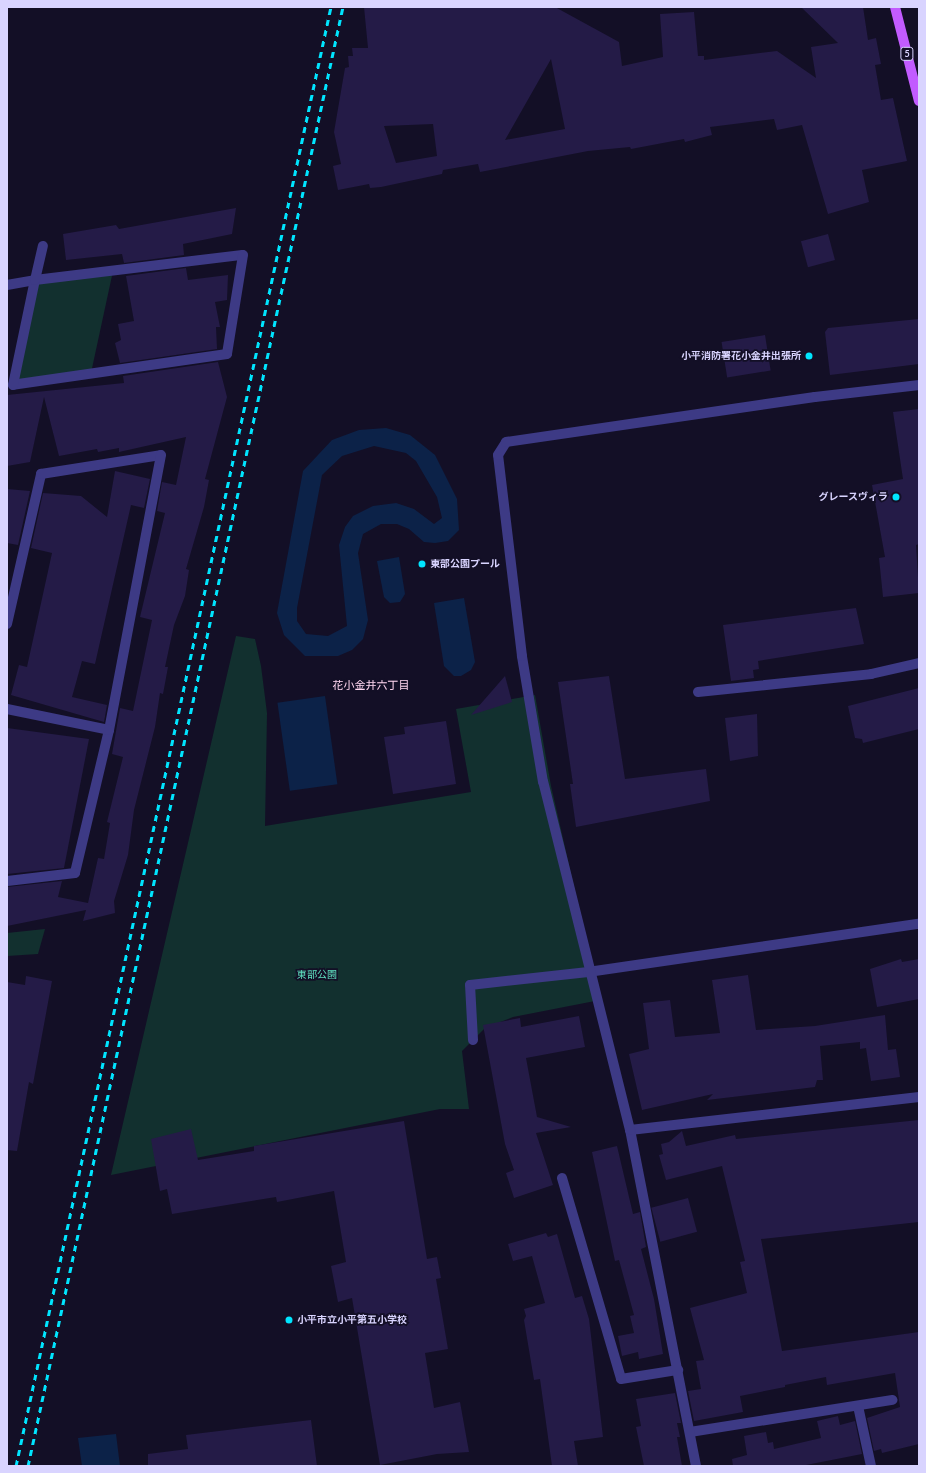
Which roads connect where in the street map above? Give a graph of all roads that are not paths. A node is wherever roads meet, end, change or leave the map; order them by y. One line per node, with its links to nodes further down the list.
1 (895, 7): 2 (main road, 5)
2 (919, 101)
3 (43, 246): 4 (street)
4 (35, 280): 4 (street); 5 (street)
5 (7, 285)
6 (919, 385): 14 (street)
7 (7, 624): 11 (street)
8 (919, 663): 9 (street)
9 (698, 692)
10 (7, 709): 11 (street)
11 (109, 730): 12 (street)
12 (7, 881)
13 (919, 924): 14 (street)
14 (588, 972): 15 (street); 17 (street)
15 (473, 1040)
16 (919, 1097): 17 (street)
17 (630, 1130): 19 (street)
18 (562, 1178): 19 (street)
19 (678, 1370): 22 (street)
20 (892, 1400): 21 (street)
21 (858, 1406): 22 (street); 24 (street)
22 (690, 1432): 23 (street)
23 (696, 1466)
24 (871, 1466)

